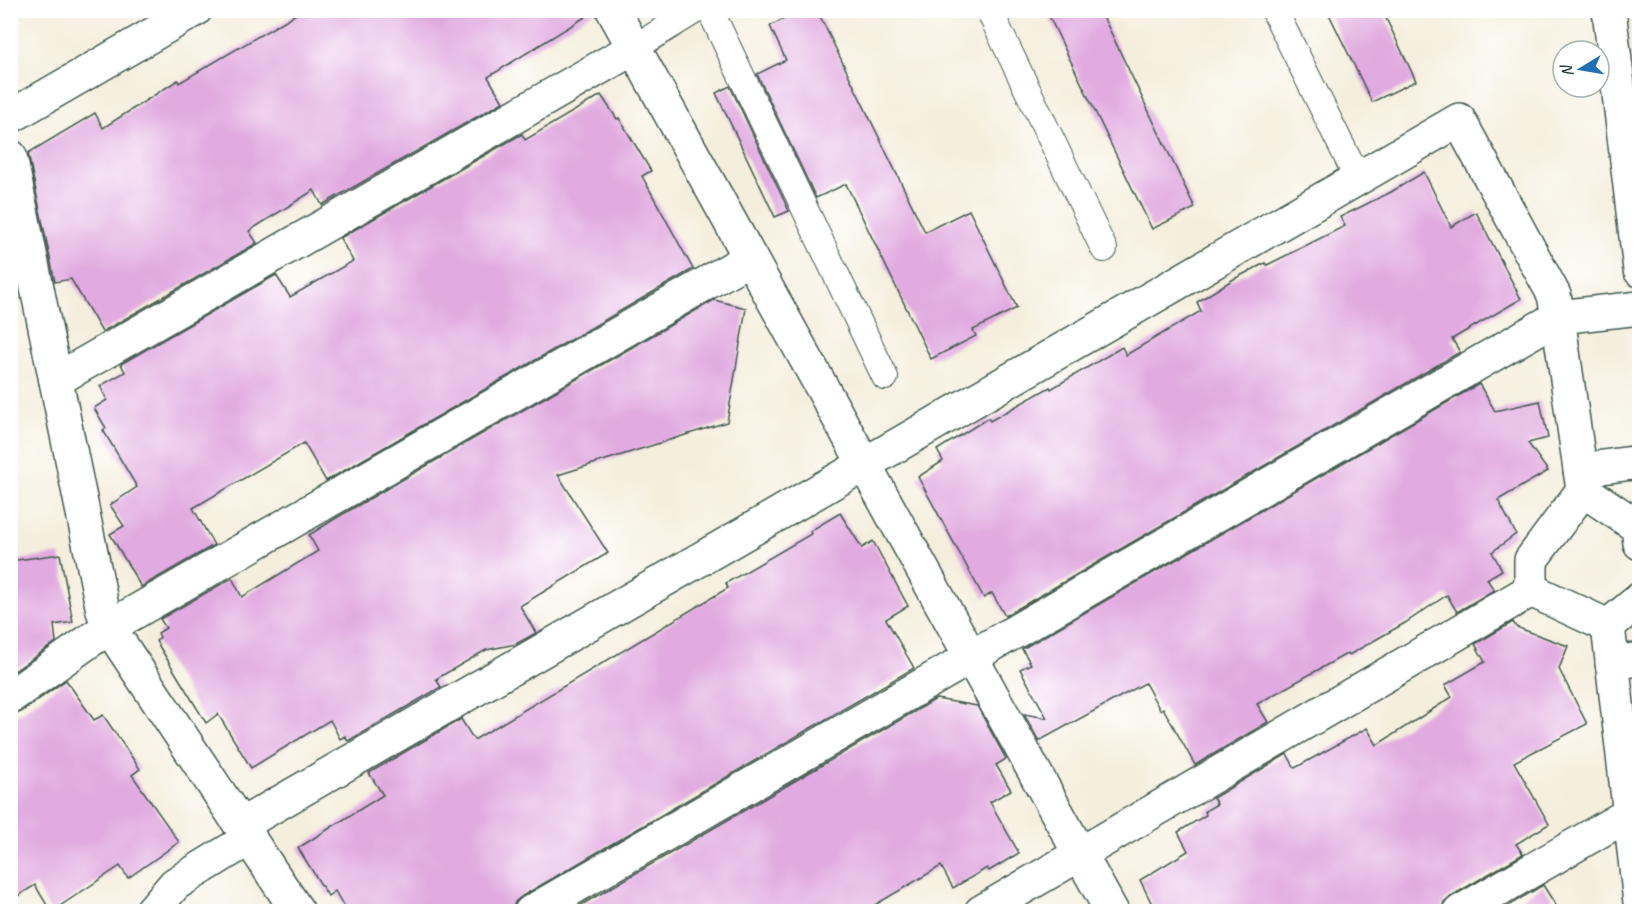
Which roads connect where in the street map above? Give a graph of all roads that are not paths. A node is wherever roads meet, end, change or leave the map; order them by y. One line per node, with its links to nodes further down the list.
1 (195, 10): 10 (street)
2 (613, 10): 8 (street)
3 (696, 10): 8 (lane)
4 (710, 10): 18 (lane)
5 (989, 10): 13 (lane)
6 (1274, 10): 12 (lane)
7 (1609, 10): 9 (street)
8 (633, 48): 14 (street); 19 (street)
9 (1627, 58): 15 (street)
10 (10, 117)
11 (10, 156): 19 (street)
12 (1358, 179): 17 (street); 21 (street)
13 (1104, 249)
14 (750, 258): 21 (street); 27 (street)
15 (1640, 270)
16 (1640, 308): 17 (street)
17 (1558, 316): 22 (street); 28 (street)
18 (885, 377)
19 (56, 380): 27 (street)
20 (1640, 462): 22 (street)
21 (865, 465): 28 (street); 32 (street)
22 (1581, 480): 23 (street); 24 (street)
23 (1640, 543)
24 (1531, 590): 26 (street); 33 (street)
25 (1640, 599): 26 (street)
26 (1608, 626): 29 (street)
27 (109, 627): 30 (street); 32 (street)
28 (971, 657): 33 (street); 37 (street)
29 (1626, 661): 31 (street)
30 (10, 697)
31 (1629, 814): 34 (street); 40 (street)
32 (245, 831): 35 (street); 36 (street)
33 (1080, 854): 38 (street); 39 (street)
34 (1640, 902)
35 (152, 912)
36 (298, 912)
37 (531, 912)
38 (981, 912)
39 (1112, 912)
40 (1460, 912)

